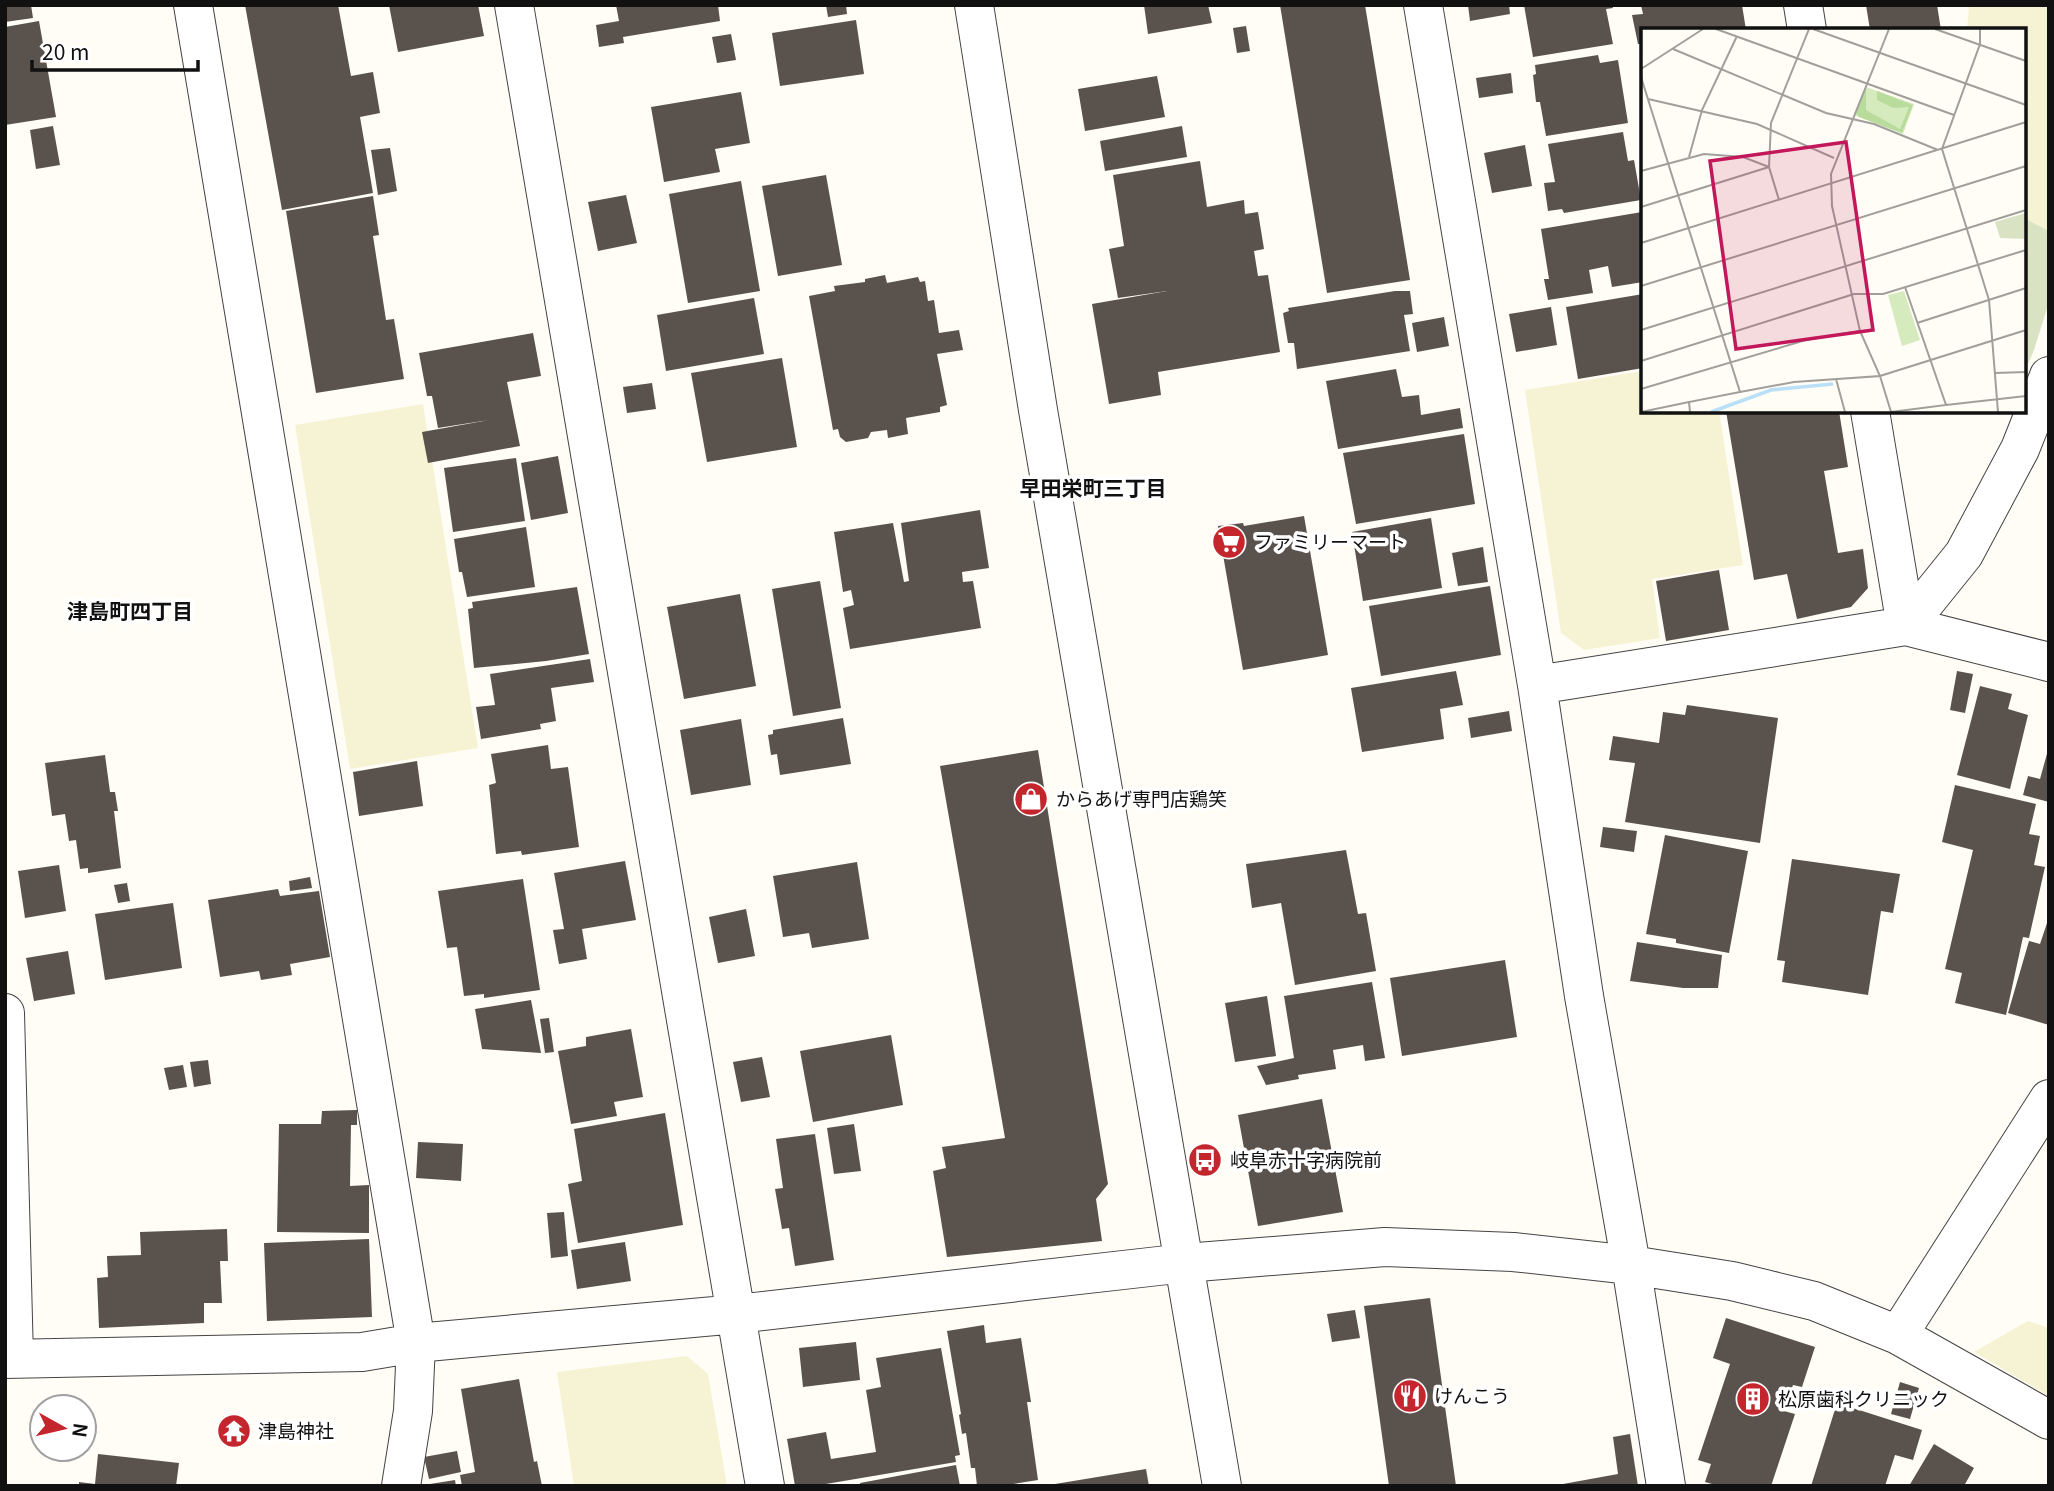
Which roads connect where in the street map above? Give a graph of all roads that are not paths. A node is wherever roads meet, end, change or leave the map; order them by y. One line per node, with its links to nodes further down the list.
1 (193, 5): 18 (street)
2 (514, 5): 16 (street)
3 (974, 5): 14 (street)
4 (1423, 5): 11 (street)
5 (1803, 5): 6 (street)
6 (1807, 28)
7 (2049, 376): 9 (street)
8 (1870, 413): 9 (street)
9 (1906, 626): 10 (street); 11 (street)
10 (2049, 662)
11 (1537, 685): 15 (street)
12 (5, 1013): 19 (street)
13 (2049, 1099): 17 (street)
14 (1185, 1263): 15 (street); 16 (street); 23 (street)
15 (1631, 1265): 17 (street); 24 (street)
16 (737, 1314): 18 (street); 22 (street)
17 (1898, 1335): 20 (street)
18 (416, 1343): 19 (street); 21 (street)
19 (9, 1358)
20 (2049, 1420)
21 (401, 1486)
22 (765, 1486)
23 (1222, 1486)
24 (1666, 1486)

